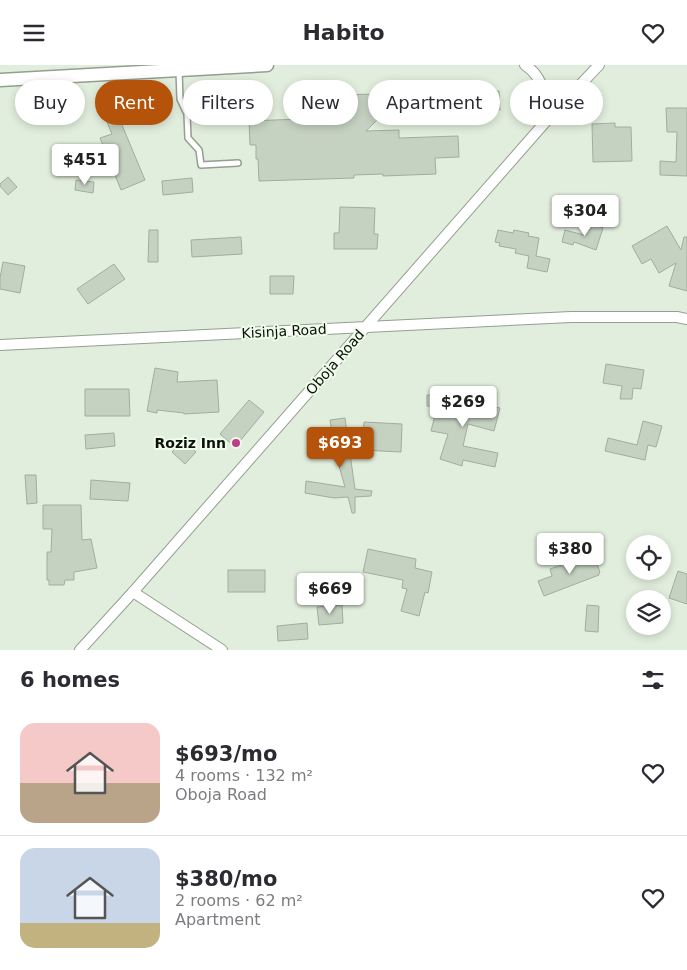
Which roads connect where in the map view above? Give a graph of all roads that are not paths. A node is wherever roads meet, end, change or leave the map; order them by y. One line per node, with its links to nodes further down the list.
1 (267, 65): 4 (street)
2 (525, 65): 6 (street)
3 (599, 65): 7 (street, Oboja Road)
4 (179, 70): 5 (street); 9 (lane)
5 (0, 80)
6 (540, 80)
7 (585, 80)
8 (543, 125): 11 (street, Oboja Road)
9 (238, 163)
10 (687, 319): 11 (street, Kisinja Road)
11 (366, 327): 12 (street, Kisinja Road); 13 (street, Oboja Road)
12 (0, 345)
13 (133, 592): 14 (street, Oboja Road); 15 (street)
14 (80, 650)
15 (222, 650)

